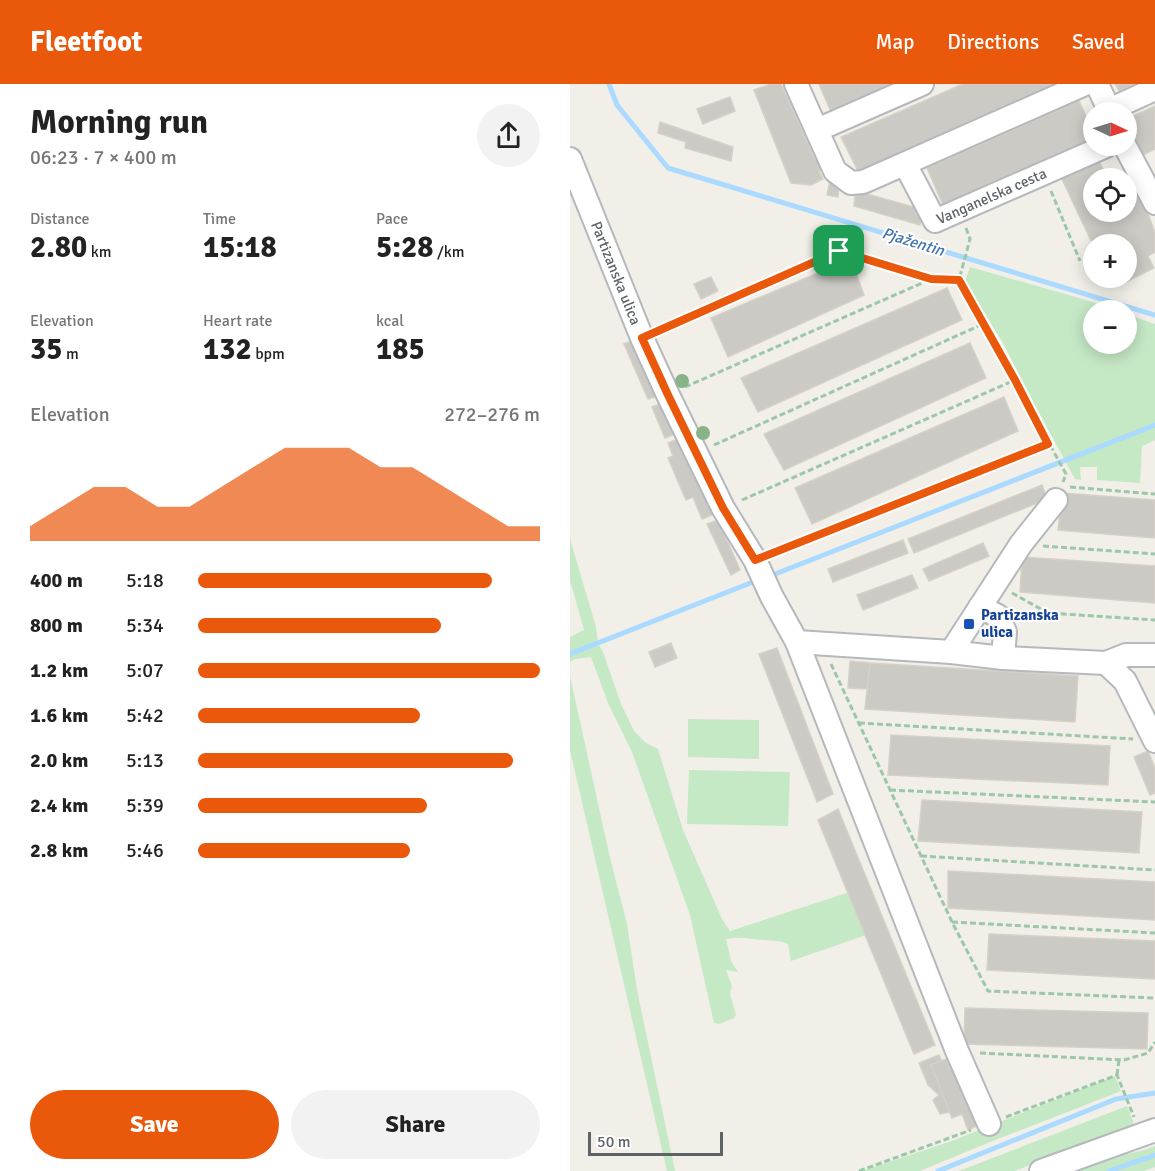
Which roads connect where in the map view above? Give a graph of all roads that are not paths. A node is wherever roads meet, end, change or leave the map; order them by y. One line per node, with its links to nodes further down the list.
1 (796, 84): 8 (street)
2 (922, 84): 8 (street)
3 (1085, 84): 12 (street)
4 (1097, 84): 6 (street)
5 (1155, 89): 7 (street)
6 (1106, 102)
7 (1128, 102)
8 (817, 130): 12 (street)
9 (1083, 155): 12 (street, Vanganelska cesta)
10 (570, 159): 16 (street, Partizanska ulica)
11 (1146, 161): 13 (street)
12 (905, 164)
13 (1155, 203)
14 (1059, 493): 15 (street)
15 (980, 607): 17 (street); 19 (street)
16 (796, 642): 17 (street); 22 (street, Partizanska ulica)
17 (951, 652): 19 (street)
18 (1155, 655): 20 (street)
19 (1003, 658): 20 (street)
20 (1106, 663): 21 (street)
21 (1155, 741)
22 (989, 1124)
23 (1155, 1130): 24 (street)
24 (1041, 1171)

